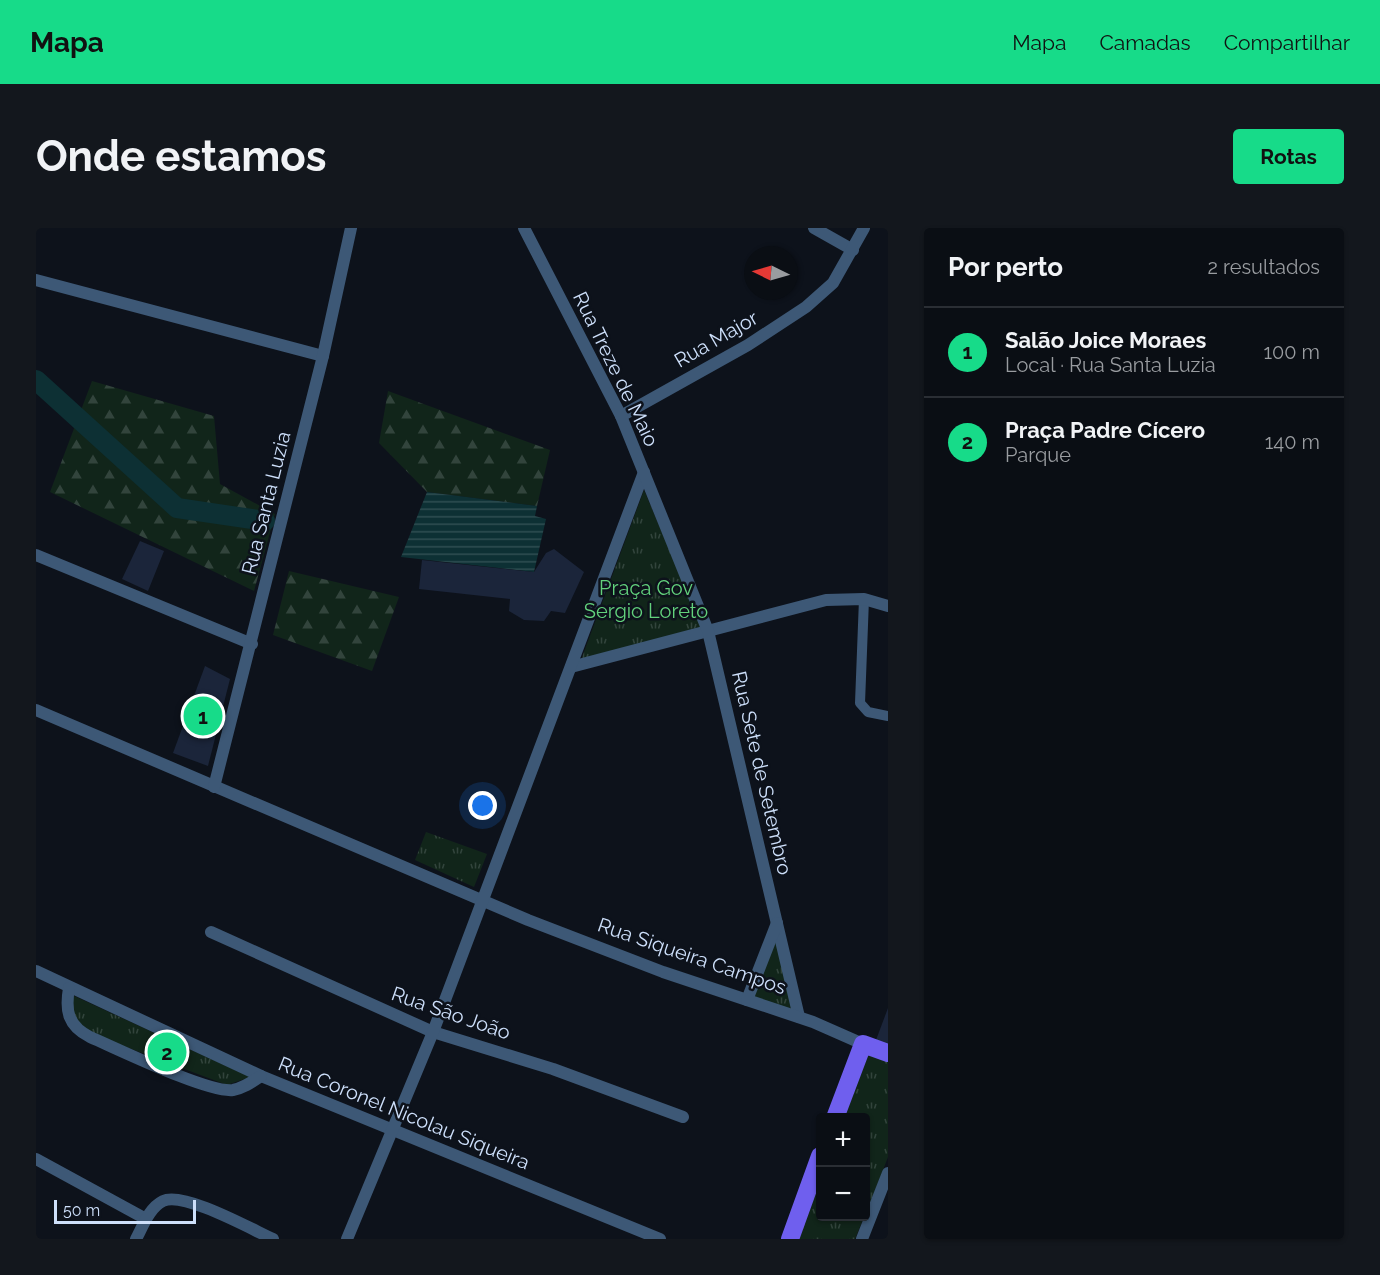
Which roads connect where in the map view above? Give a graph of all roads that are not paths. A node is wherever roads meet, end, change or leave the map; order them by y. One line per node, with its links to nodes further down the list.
1 (351, 228): 7 (street, Rua Santa Luzia)
2 (524, 228): 8 (street, Rua Treze de Maio)
3 (814, 228): 5 (street)
4 (864, 228): 5 (street, Rua Major)
5 (853, 250): 8 (street, Rua Major)
6 (36, 280): 7 (street)
7 (323, 356): 14 (street, Rua Santa Luzia)
8 (621, 416): 9 (street, Rua Treze de Maio)
9 (644, 472): 13 (street, Rua Sete de Setembro); 15 (street, Rua Treze de Maio)
10 (36, 555): 14 (street)
11 (864, 599): 12 (street); 13 (street); 17 (lane)
12 (888, 606)
13 (708, 632): 15 (street); 20 (street, Rua Sete de Setembro)
14 (252, 644): 18 (street, Rua Santa Luzia)
15 (571, 667): 19 (street, Rua Treze de Maio)
16 (36, 710): 18 (street)
17 (888, 717)
18 (214, 787): 19 (street)
19 (481, 900): 24 (street, Rua Siqueira Campos); 26 (street, Rua Treze de Maio)
20 (777, 923): 24 (street); 25 (street, Rua Sete de Setembro)
21 (211, 933): 26 (street, Rua São João)
22 (36, 970): 23 (street)
23 (69, 988): 29 (street); 29 (street, Rua Coronel Nicolau Siqueira)
24 (747, 1000): 25 (street, Rua Siqueira Campos)
25 (799, 1017): 27 (street, Rua Siqueira Campos)
26 (433, 1032): 31 (street, Rua São João); 32 (street, Rua Treze de Maio)
27 (862, 1044): 28 (main road, Rua Siqueira Campos); 30 (main road)
28 (888, 1053)
29 (261, 1076): 32 (street, Rua Coronel Nicolau Siqueira)
30 (837, 1113)
31 (683, 1117)
32 (394, 1130): 37 (street, Rua Coronel Nicolau Siqueira); 40 (street, Rua Treze de Maio)
33 (36, 1159): 36 (street)
34 (816, 1167): 42 (main road)
35 (888, 1173): 43 (street)
36 (146, 1219): 38 (street); 39 (street)
37 (646, 1236): 41 (street, Rua Coronel Nicolau Siqueira)
38 (136, 1239)
39 (273, 1239)
40 (346, 1239)
41 (660, 1239)
42 (790, 1239)
43 (862, 1239)

